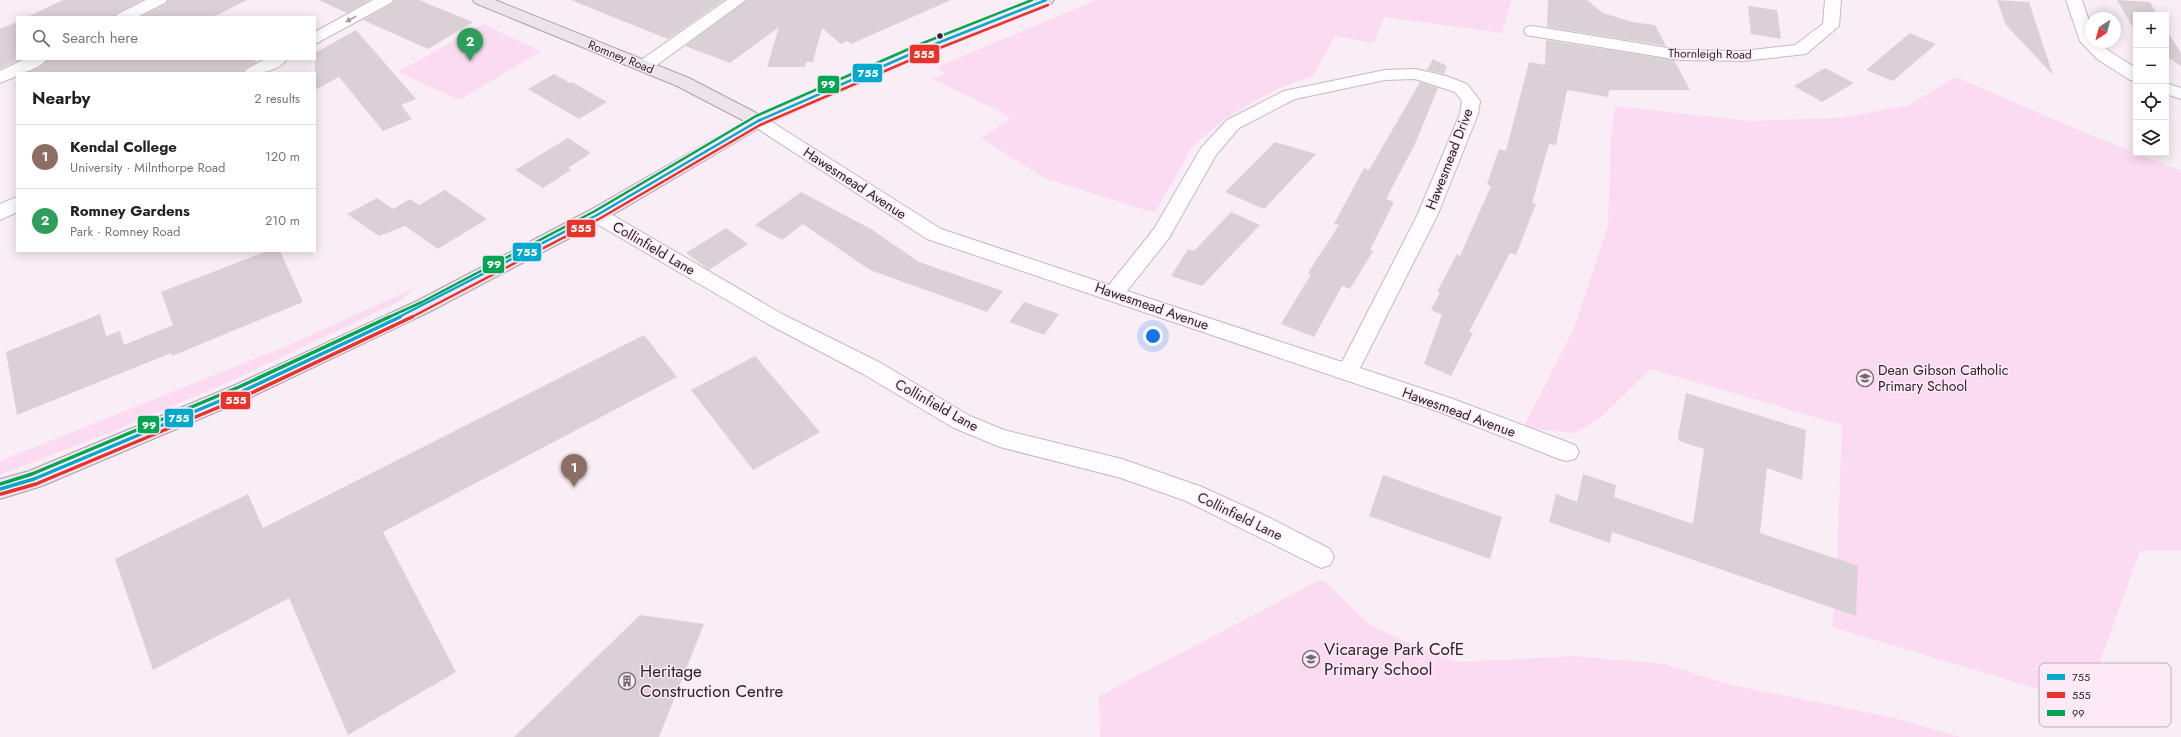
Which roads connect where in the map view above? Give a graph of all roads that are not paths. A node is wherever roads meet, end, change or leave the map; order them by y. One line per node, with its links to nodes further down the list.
1 (159, 0): 8 (street)
2 (385, 0): 11 (street, one-way to 11)
3 (481, 0): 15 (main road, Romney Road)
4 (738, 0): 15 (street)
5 (1046, 0): 21 (highway)
6 (1833, 0): 9 (street, Thornleigh Road)
7 (2074, 0): 10 (street)
8 (126, 16)
9 (1532, 31)
10 (2085, 34)
11 (316, 38)
12 (2097, 48): 17 (street)
13 (36, 60): 18 (street)
14 (276, 60): 16 (street)
15 (644, 66): 21 (main road, Romney Road)
16 (255, 72)
17 (2133, 74)
18 (0, 78)
19 (2169, 89): 20 (street)
20 (2181, 94)
21 (758, 121): 24 (highway); 25 (street, Hawesmead Avenue)
22 (16, 205): 23 (street)
23 (0, 213)
24 (597, 215): 28 (highway); 29 (street, Collinfield Lane)
25 (1114, 293): 26 (street, Hawesmead Avenue); 26 (street, Hawesmead Drive)
26 (1347, 373): 27 (street, Hawesmead Avenue)
27 (1566, 452)
28 (0, 489)
29 (1321, 557)

